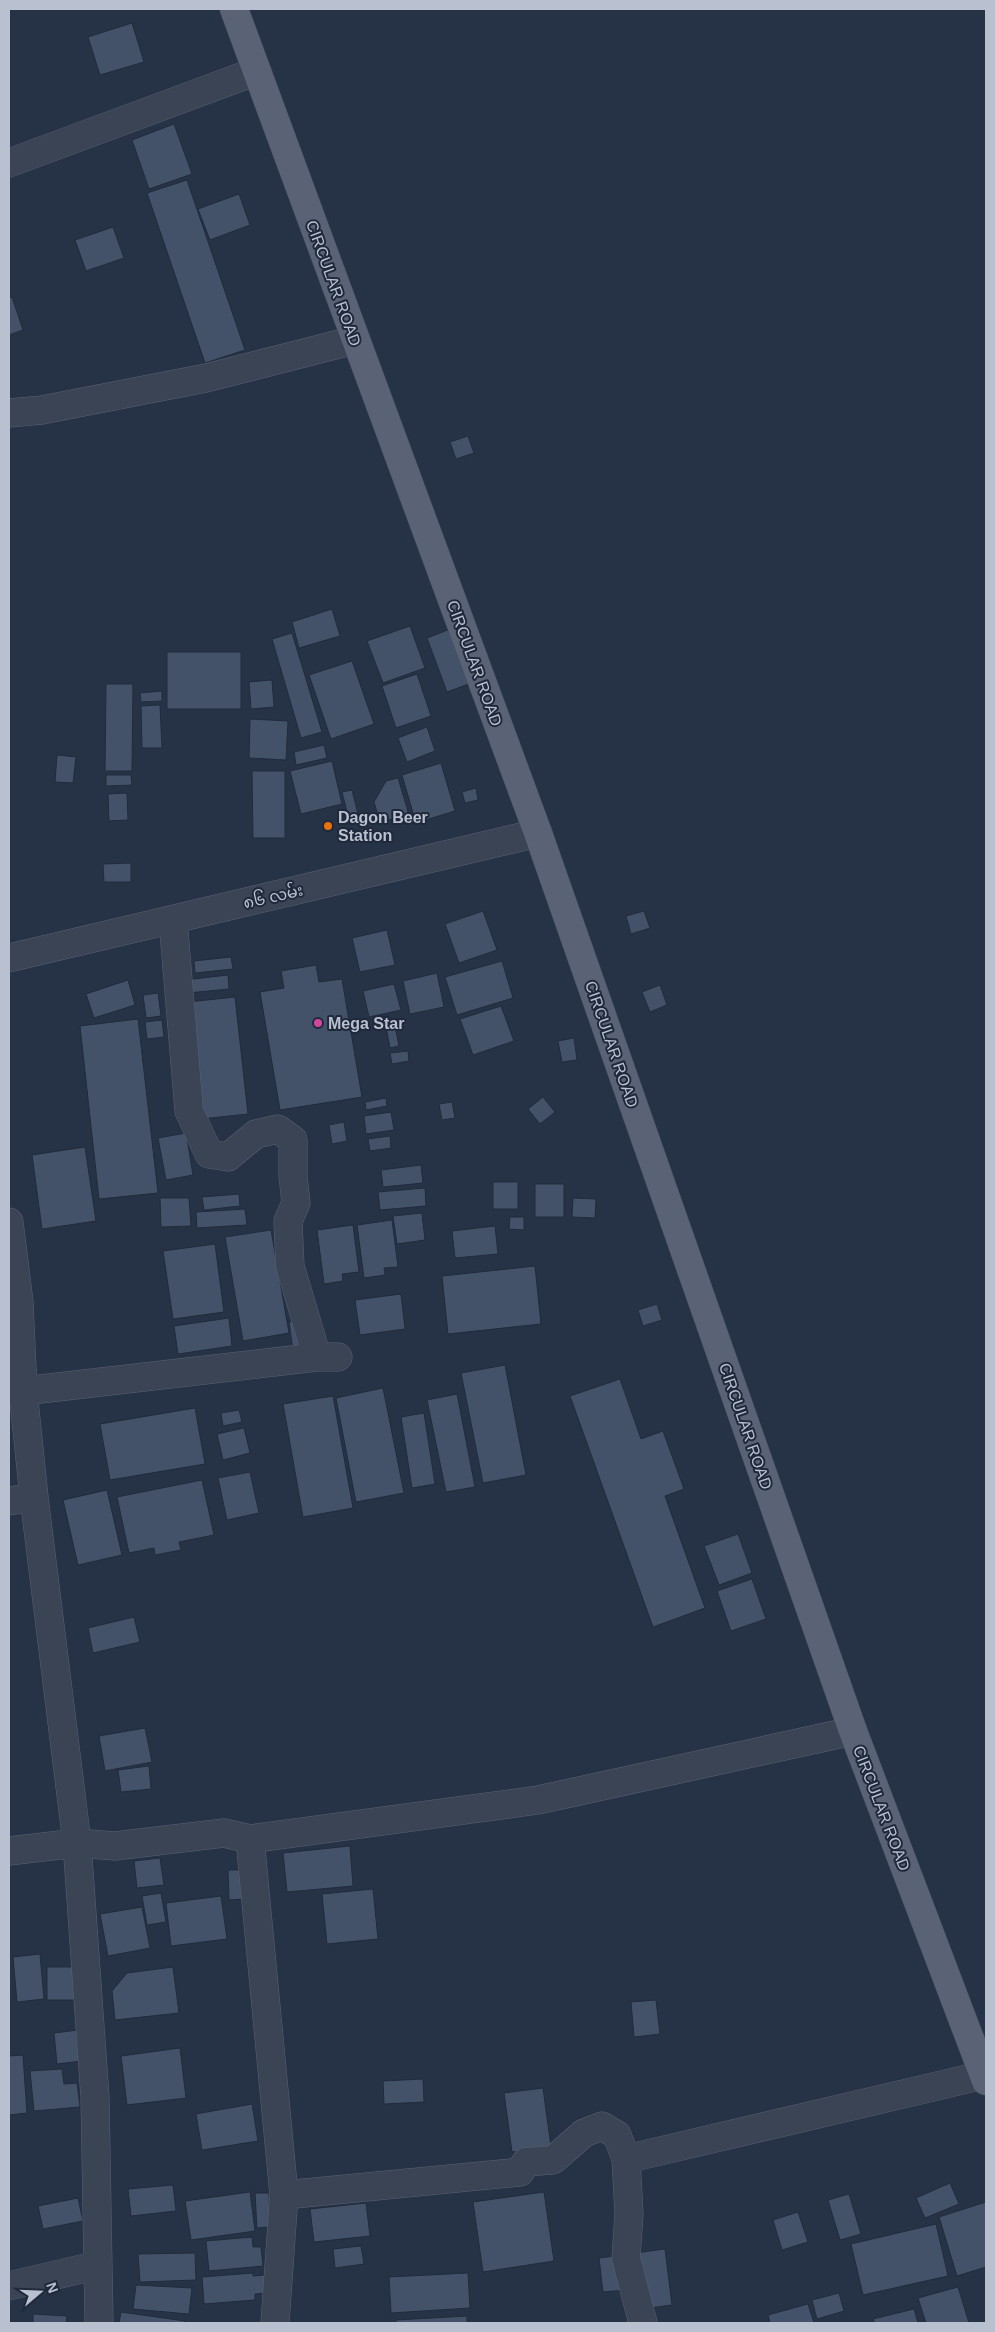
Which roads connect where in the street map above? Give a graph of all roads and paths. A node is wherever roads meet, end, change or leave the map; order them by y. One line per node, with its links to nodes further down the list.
1 (234, 9): 2 (main road, CIRCULAR ROAD)
2 (257, 71): 3 (street); 4 (main road, CIRCULAR ROAD)
3 (9, 163)
4 (355, 340): 5 (street); 6 (main road, CIRCULAR ROAD)
5 (9, 413)
6 (538, 833): 7 (street, ၈၆ လမ်း); 12 (main road, CIRCULAR ROAD)
7 (173, 920): 8 (street, ၈၆ လမ်း); 10 (street)
8 (9, 958)
9 (9, 1222): 10 (street)
10 (23, 1391): 11 (street)
11 (22, 1499): 14 (street)
12 (853, 1731): 13 (street); 16 (main road, CIRCULAR ROAD)
13 (250, 1839): 14 (street); 18 (street)
14 (77, 1843): 15 (street); 19 (street)
15 (9, 1851)
16 (985, 2078): 17 (street)
17 (626, 2159): 18 (street); 23 (street)
18 (284, 2195): 22 (street)
19 (98, 2266): 20 (street); 21 (street)
20 (9, 2286)
21 (99, 2323)
22 (275, 2323)
23 (643, 2323)

